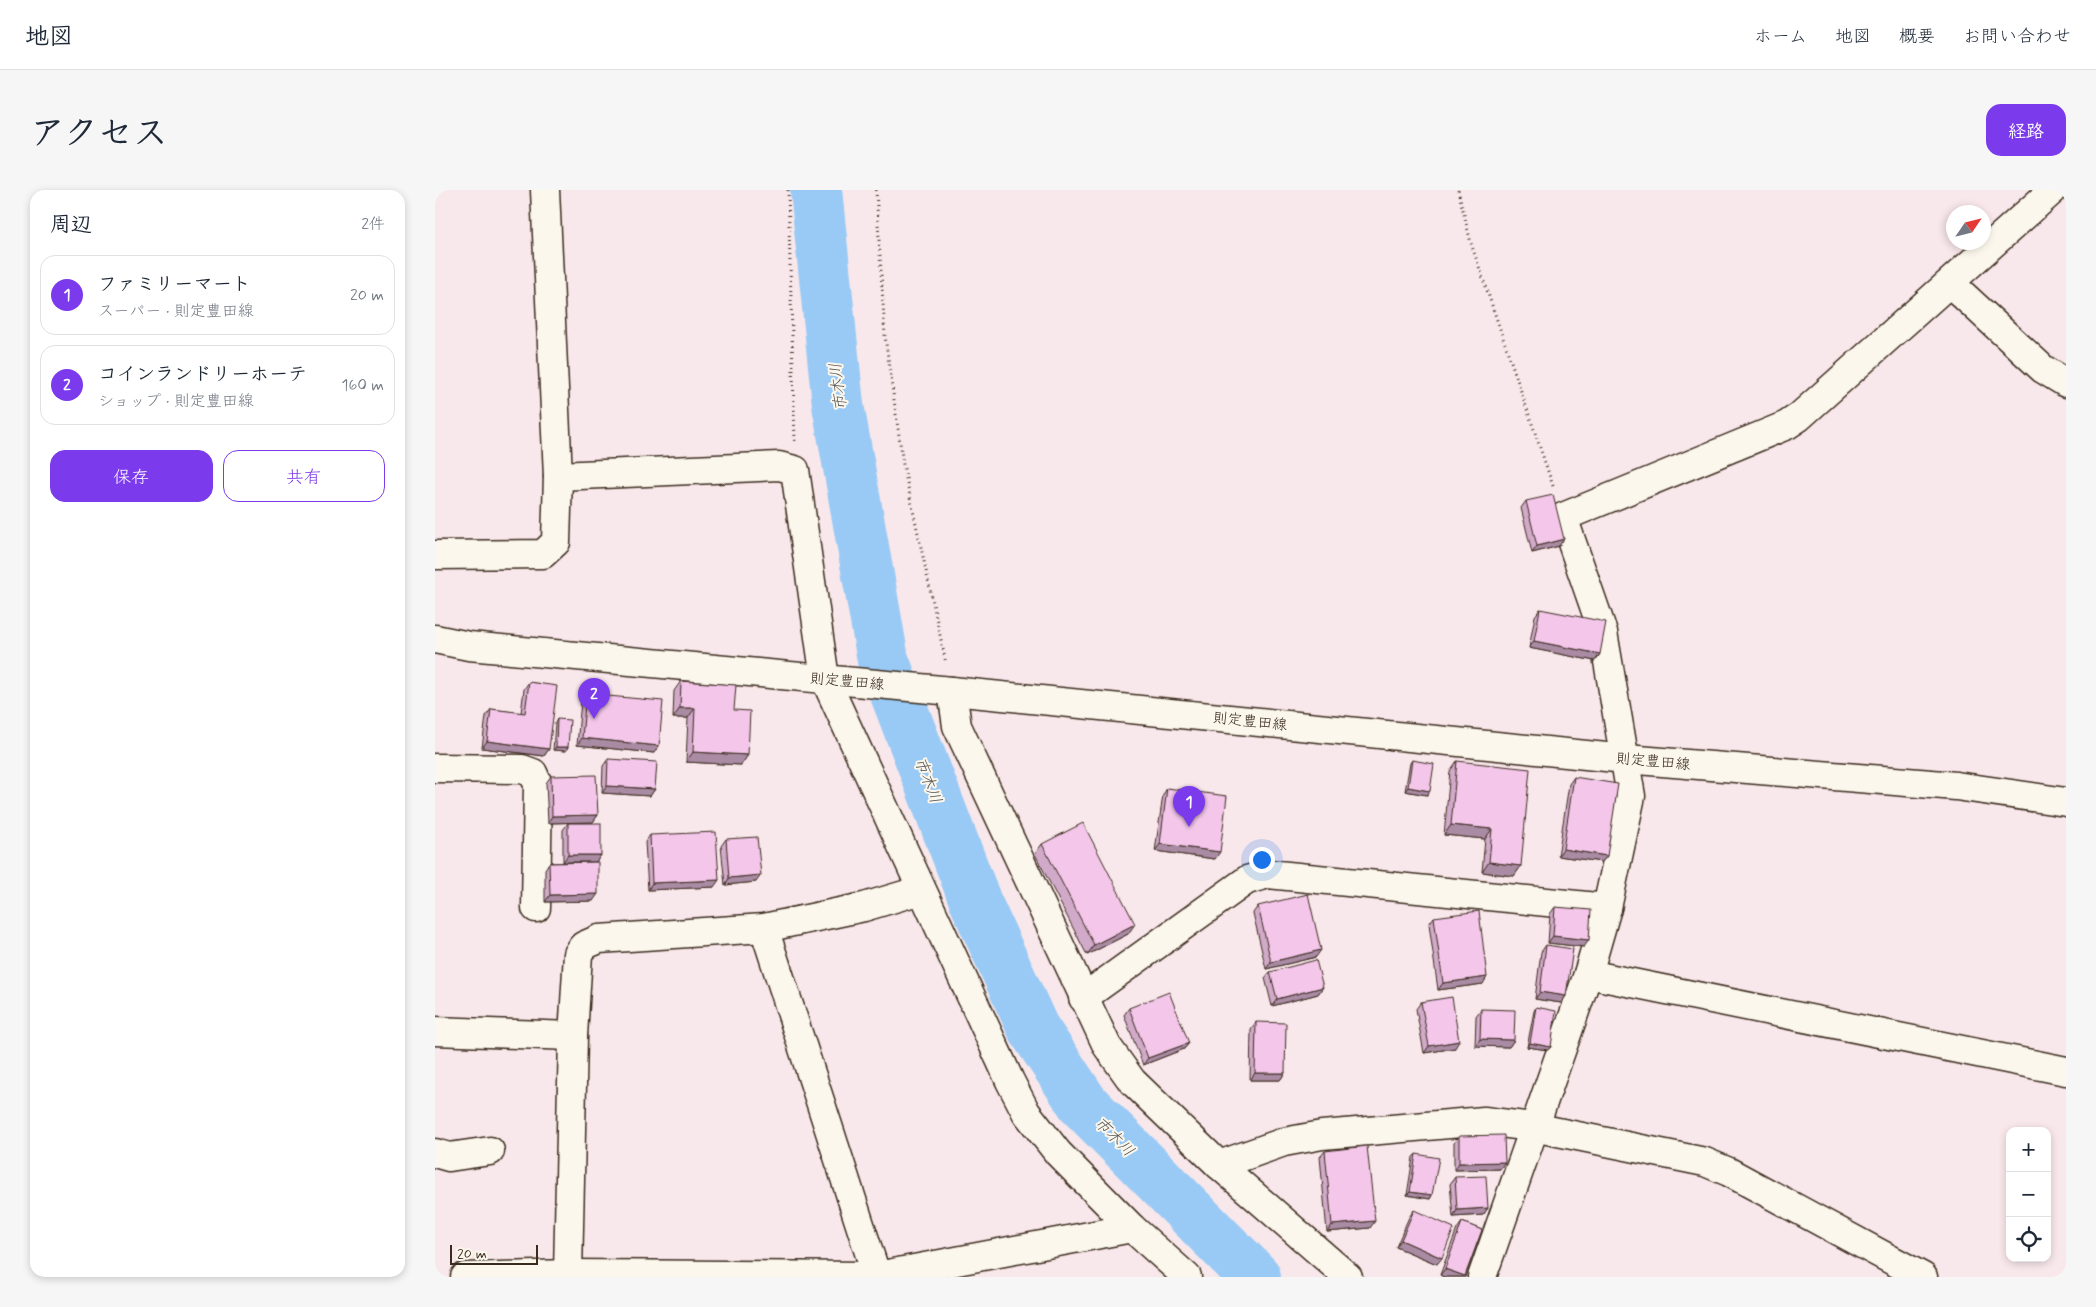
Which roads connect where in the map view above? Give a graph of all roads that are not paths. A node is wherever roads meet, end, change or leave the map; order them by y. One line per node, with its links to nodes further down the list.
1 (545, 190): 5 (street)
2 (2053, 190): 3 (street)
3 (1950, 283): 4 (street); 10 (street)
4 (2066, 383)
5 (558, 476): 6 (street); 8 (street)
6 (435, 555)
7 (435, 639): 8 (street, 則定豊田線)
8 (825, 679): 9 (street, 則定豊田線); 13 (street)
9 (952, 691): 10 (street, 則定豊田線); 18 (street)
10 (1626, 759): 12 (street, 則定豊田線); 15 (street)
11 (435, 768): 14 (street)
12 (2066, 802)
13 (921, 890): 16 (street); 26 (street)
14 (536, 908)
15 (1607, 908): 17 (street); 18 (street)
16 (764, 928): 20 (street); 29 (street)
17 (1588, 974): 21 (street); 22 (street)
18 (1083, 998): 25 (street)
19 (435, 1031): 20 (street)
20 (573, 1036): 27 (street)
21 (2066, 1071)
22 (1533, 1127): 25 (street); 32 (street); 33 (street)
23 (490, 1151): 24 (street)
24 (435, 1153)
25 (1219, 1166): 31 (street)
26 (1132, 1228): 29 (street); 30 (street)
27 (567, 1274): 28 (street); 29 (street)
28 (465, 1277)
29 (877, 1277)
30 (1187, 1277)
31 (1348, 1277)
32 (1482, 1277)
33 (1923, 1277)

